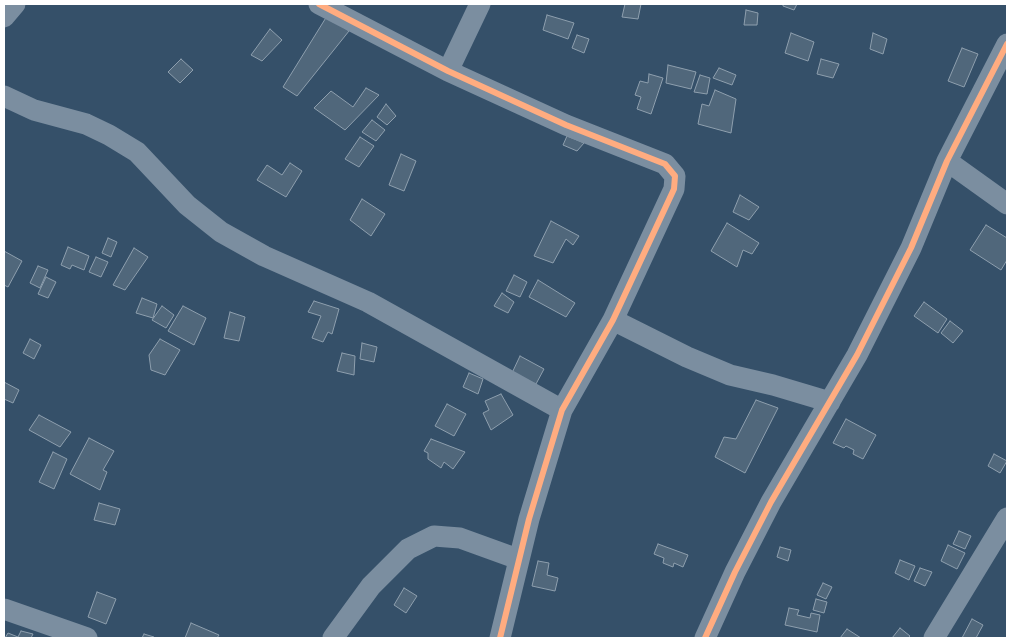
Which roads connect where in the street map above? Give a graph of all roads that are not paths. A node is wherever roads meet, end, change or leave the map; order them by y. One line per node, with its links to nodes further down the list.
1 (15, 4): 4 (street)
2 (319, 4): 6 (street)
3 (480, 4): 6 (street)
4 (4, 16)
5 (1007, 44): 8 (street)
6 (448, 71): 10 (street)
7 (4, 96): 12 (street)
8 (947, 161): 9 (street); 11 (street)
9 (1007, 204)
10 (612, 320): 11 (street); 12 (street)
11 (830, 402): 19 (street)
12 (562, 410): 14 (street)
13 (1007, 518): 20 (street)
14 (518, 559): 17 (street); 18 (street)
15 (4, 609): 16 (street)
16 (88, 638)
17 (333, 638)
18 (500, 638)
19 (705, 638)
20 (934, 638)

